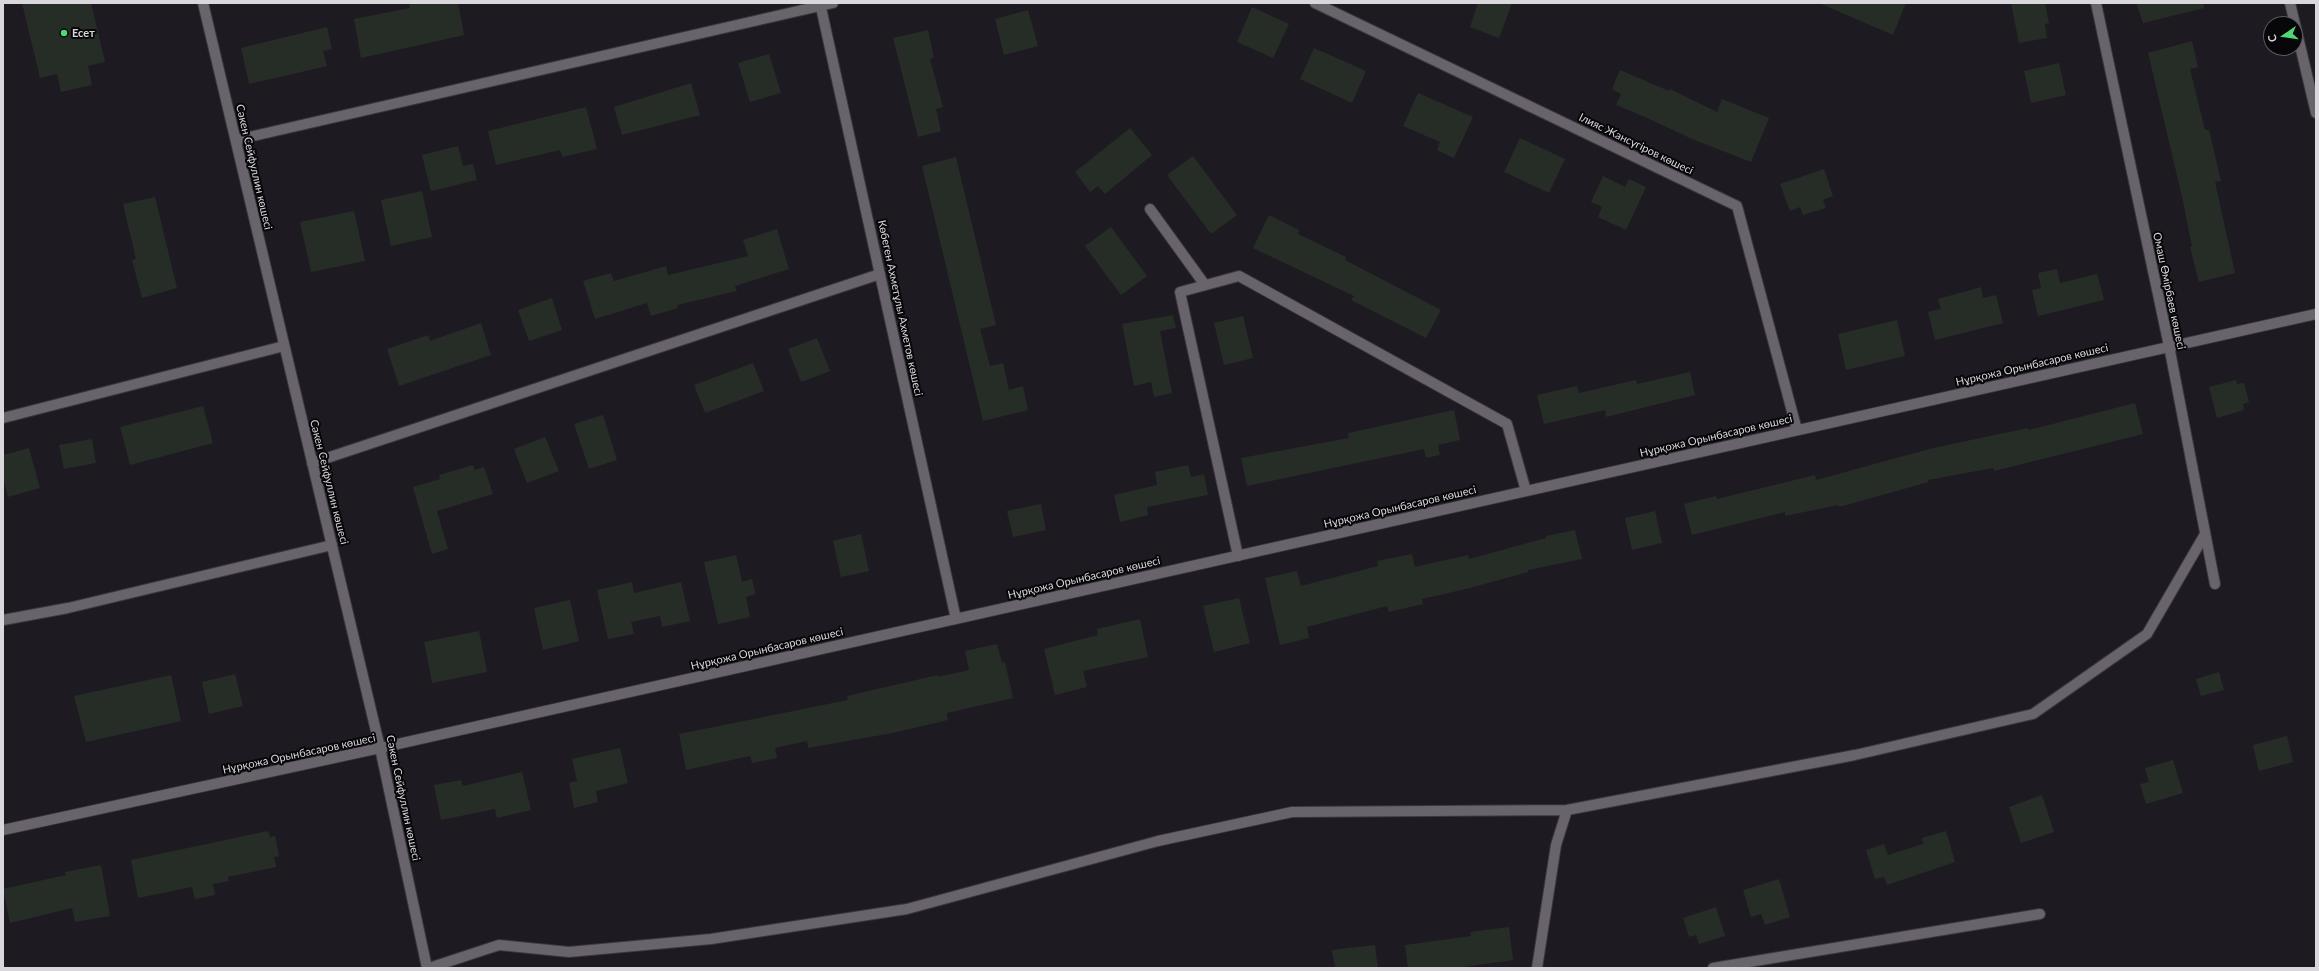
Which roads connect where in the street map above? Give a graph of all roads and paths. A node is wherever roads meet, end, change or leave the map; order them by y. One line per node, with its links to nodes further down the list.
1 (203, 3): 8 (street, Сәкен Сейфуллин көшесі)
2 (833, 3): 6 (street)
3 (1315, 3): 16 (street, Ілияс Жансүгіров көшесі)
4 (2096, 3): 14 (street, Омаш Өмірбаев көшесі)
5 (2290, 3): 7 (street)
6 (820, 4): 8 (street); 10 (street, Көбеген Ахметұлы Ахметов көшесі)
7 (2316, 113)
8 (236, 140): 13 (street, Сәкен Сейфуллин көшесі)
9 (1150, 209): 11 (street)
10 (880, 274): 17 (street); 23 (street, Көбеген Ахметұлы Ахметов көшесі)
11 (1205, 285): 18 (street); 21 (street)
12 (2316, 314): 14 (street, Нұрқожа Орынбасаров көшесі)
13 (284, 346): 15 (street); 17 (street, Сәкен Сейфуллин көшесі)
14 (2169, 346): 16 (street, Нұрқожа Орынбасаров көшесі); 19 (street, Омаш Өмірбаев көшесі)
15 (3, 418)
16 (1798, 430): 18 (street, Нұрқожа Орынбасаров көшесі)
17 (312, 463): 20 (street, Сәкен Сейфуллин көшесі)
18 (1526, 491): 21 (street, Нұрқожа Орынбасаров көшесі)
19 (2205, 534): 22 (street, Омаш Өмірбаев көшесі); 26 (street)
20 (332, 545): 24 (street); 25 (street, Сәкен Сейфуллин көшесі)
21 (1238, 556): 23 (street, Нұрқожа Орынбасаров көшесі)
22 (2215, 584)
23 (956, 619): 25 (street, Нұрқожа Орынбасаров көшесі)
24 (3, 620)
25 (380, 748): 27 (street, Нұрқожа Орынбасаров көшесі); 30 (street, Сәкен Сейфуллин көшесі)
26 (1567, 810): 30 (street); 31 (street)
27 (3, 830)
28 (2040, 914): 29 (street)
29 (1756, 964): 32 (street)
30 (428, 968)
31 (1537, 968)
32 (1713, 968)

